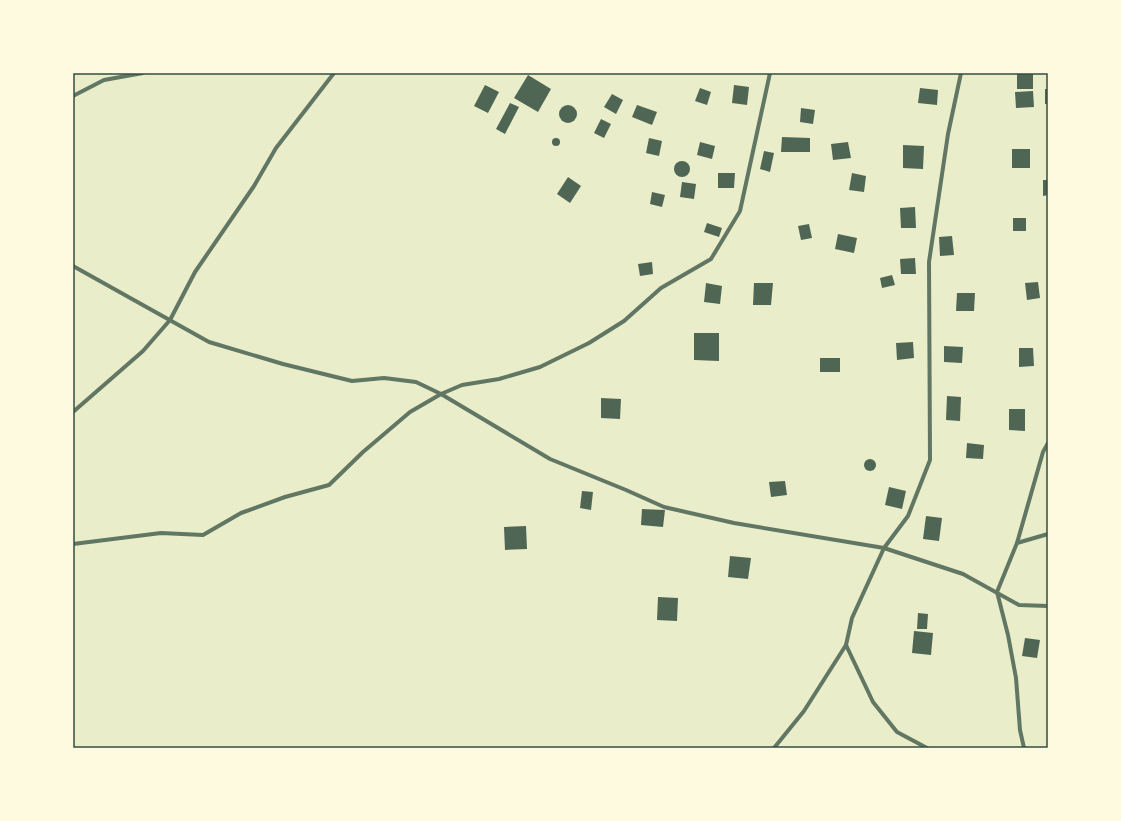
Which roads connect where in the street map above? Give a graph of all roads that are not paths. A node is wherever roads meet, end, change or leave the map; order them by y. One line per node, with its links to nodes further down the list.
1 (143, 73): 5 (street)
2 (334, 73): 7 (street)
3 (770, 73): 8 (street)
4 (961, 73): 14 (street)
5 (73, 96)
6 (73, 266): 7 (street)
7 (170, 320): 8 (street); 9 (street)
8 (441, 394): 13 (street); 14 (street)
9 (73, 412)
10 (1048, 443): 12 (street)
11 (1048, 534): 12 (street)
12 (1017, 543): 15 (street)
13 (73, 544)
14 (884, 548): 15 (street); 17 (street)
15 (997, 592): 16 (street); 20 (street)
16 (1048, 606)
17 (846, 645): 18 (street); 19 (street)
18 (774, 748)
19 (927, 748)
20 (1024, 748)

